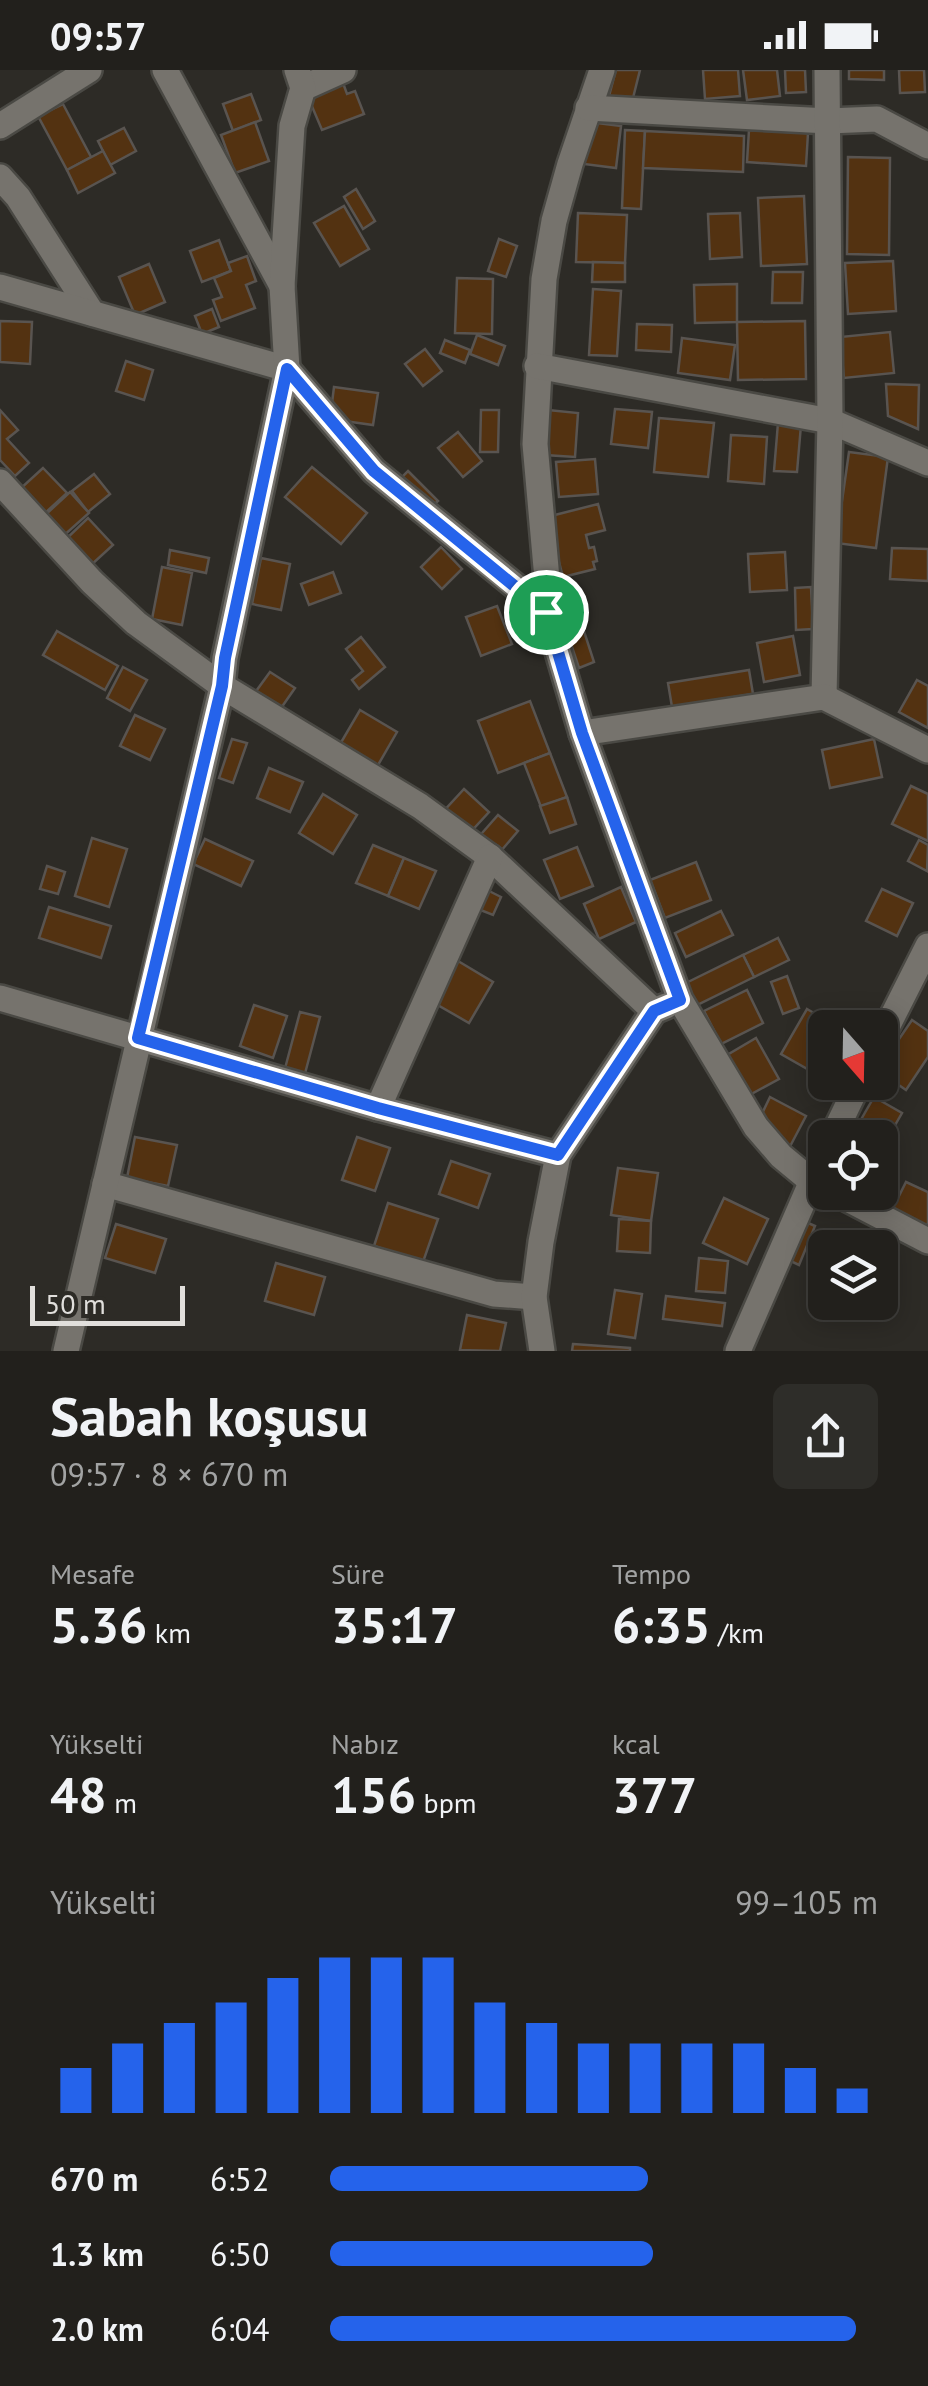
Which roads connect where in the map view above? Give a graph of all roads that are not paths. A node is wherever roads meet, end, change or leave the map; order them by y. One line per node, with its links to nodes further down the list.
1 (89, 70): 9 (street)
2 (165, 70): 12 (street)
3 (343, 70): 6 (street)
4 (602, 70): 7 (street)
5 (827, 70): 8 (street)
6 (300, 79): 12 (street)
7 (588, 108): 8 (street); 15 (street)
8 (828, 121): 10 (street); 17 (street)
9 (0, 126)
10 (928, 146)
11 (0, 177): 14 (street)
12 (282, 286): 16 (street)
13 (0, 288): 14 (street)
14 (92, 313): 16 (street)
15 (537, 366): 17 (street); 20 (street)
16 (287, 369): 20 (street); 21 (street)
17 (830, 421): 18 (street); 22 (street)
18 (928, 463)
19 (0, 482): 21 (street)
20 (546, 612): 23 (street)
21 (222, 686): 25 (street); 31 (street)
22 (824, 697): 23 (street); 24 (street)
23 (582, 733): 28 (street)
24 (928, 750)
25 (490, 857): 30 (street); 32 (street)
26 (928, 946): 29 (street)
27 (0, 998): 31 (street)
28 (680, 1000): 30 (street); 34 (street)
29 (896, 1010)
30 (654, 1011): 33 (street)
31 (138, 1038): 32 (street); 35 (street)
32 (378, 1108): 33 (street)
33 (558, 1155): 39 (street)
34 (808, 1176)
35 (105, 1184): 39 (street); 40 (street)
36 (808, 1205): 42 (street)
37 (869, 1210): 38 (street)
38 (928, 1241)
39 (534, 1297): 41 (street)
40 (66, 1351)
41 (542, 1351)
42 (738, 1351)

